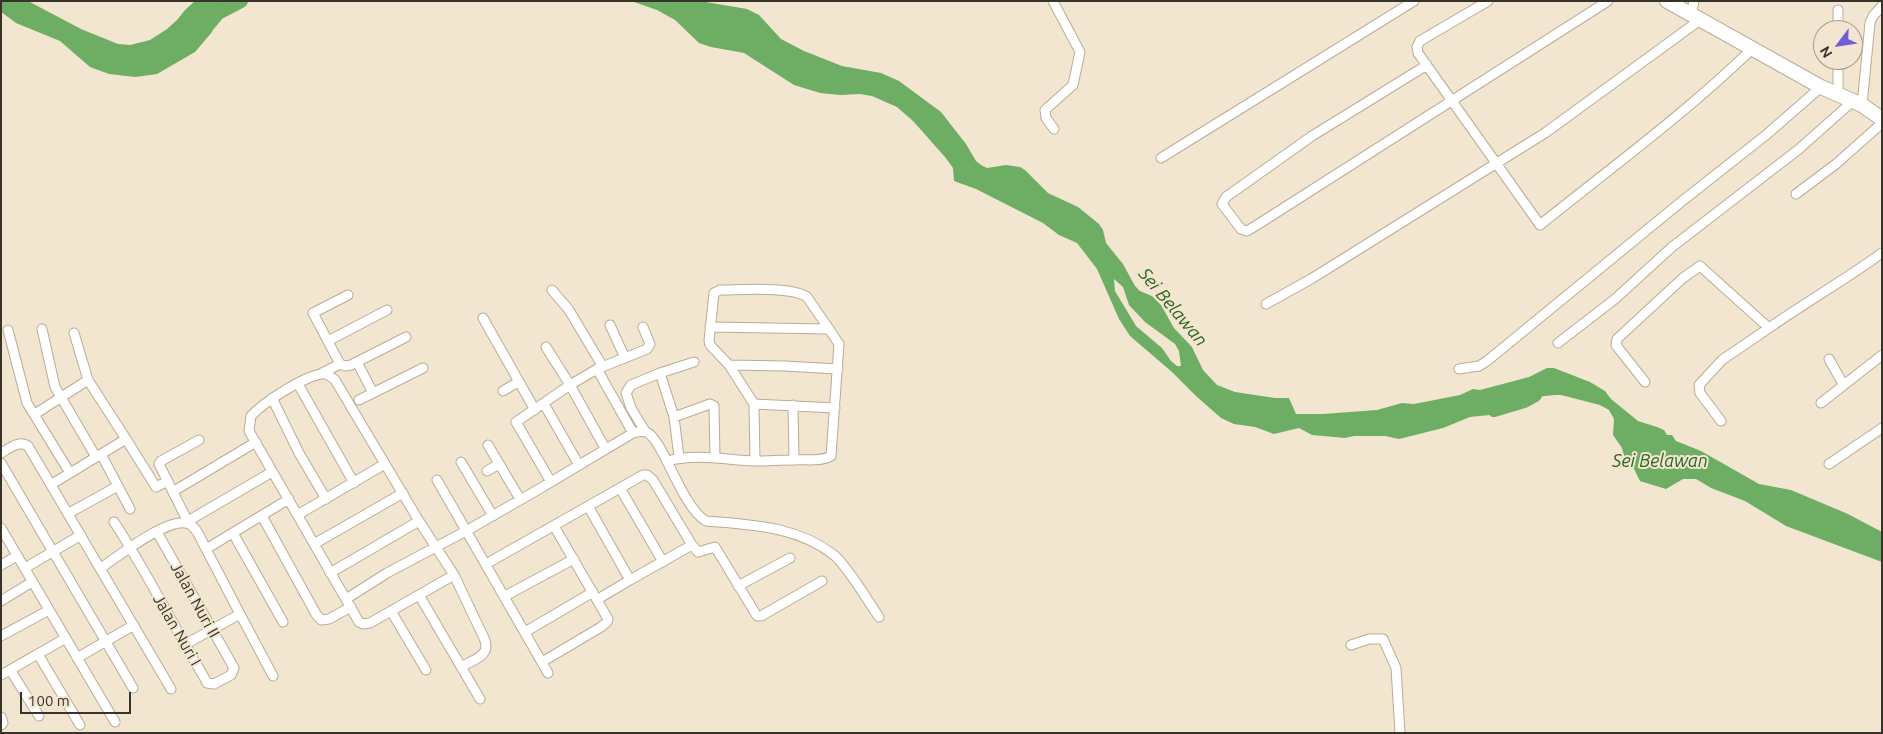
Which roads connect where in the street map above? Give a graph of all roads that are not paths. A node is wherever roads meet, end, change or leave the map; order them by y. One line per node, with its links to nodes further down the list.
1 (1053, 1): 19 (street)
2 (1414, 1): 20 (street)
3 (1488, 1): 12 (street)
4 (1608, 1): 16 (street)
5 (1666, 1): 9 (main road)
6 (1694, 1): 9 (street)
7 (1882, 6): 17 (street)
8 (1838, 10): 10 (street)
9 (1695, 18): 11 (main road); 21 (street)
10 (1838, 20)
11 (1752, 49): 14 (main road); 21 (street)
12 (1426, 65): 16 (street); 16 (street)
13 (1838, 70): 15 (street)
14 (1821, 86): 15 (main road); 50 (street)
15 (1838, 93): 17 (main road)
16 (1452, 102): 21 (street)
17 (1858, 103): 18 (main road); 39 (street)
18 (1880, 116): 22 (street)
19 (1054, 129)
20 (1161, 158)
21 (1496, 164): 26 (street)
22 (1796, 194)
23 (1882, 253): 32 (street)
24 (552, 290): 49 (street)
25 (348, 295): 38 (street)
26 (1266, 304)
27 (387, 310): 38 (street)
28 (483, 318): 55 (street)
29 (610, 325): 42 (street)
30 (643, 327): 42 (street)
31 (710, 327): 34 (street); 34 (street); 47 (street)
32 (1769, 328): 56 (street); 73 (street)
33 (42, 329): 62 (street)
34 (829, 329): 51 (street)
35 (8, 330): 71 (street)
36 (74, 333): 54 (street)
37 (406, 336): 44 (street)
38 (328, 341): 46 (street)
39 (1558, 343)
40 (546, 347): 59 (street)
41 (1882, 355): 58 (street)
42 (624, 358): 49 (street)
43 (1829, 359): 58 (street)
44 (356, 362): 46 (street); 61 (street)
45 (694, 362): 52 (street)
46 (340, 364): 53 (street)
47 (729, 365): 51 (street); 67 (street)
48 (423, 368): 61 (street)
49 (600, 368): 59 (street); 76 (street)
50 (1459, 369)
51 (838, 370): 69 (street)
52 (660, 373): 72 (street); 75 (street)
53 (322, 374): 57 (street); 91 (street)
54 (88, 380): 62 (street); 77 (street)
55 (518, 382): 60 (street); 70 (street)
56 (1645, 382)
57 (298, 384): 63 (street); 101 (street)
58 (1844, 384): 65 (street)
59 (570, 385): 66 (street); 81 (street)
60 (503, 391)
61 (373, 393): 64 (street)
62 (61, 397): 71 (street); 83 (street)
63 (272, 398): 79 (street); 108 (street)
64 (359, 400)
65 (1820, 402)
66 (544, 404): 70 (street); 94 (street)
67 (754, 404): 68 (street); 88 (street)
68 (793, 406): 69 (street); 87 (street)
69 (835, 408): 87 (street)
70 (535, 410): 100 (street)
71 (35, 414): 97 (street)
72 (674, 417): 84 (street); 85 (street)
73 (1721, 421)
74 (1882, 428): 93 (street)
75 (645, 431): 76 (street); 86 (street)
76 (633, 433): 81 (street)
77 (126, 440): 83 (street); 99 (street)
78 (200, 440): 99 (street)
79 (256, 442): 95 (street); 105 (street)
80 (488, 445): 92 (street)
81 (605, 448): 94 (street)
82 (1, 453): 102 (street)
83 (99, 456): 97 (street); 103 (street)
84 (679, 457): 85 (street); 86 (street)
85 (715, 457): 88 (street)
86 (667, 460): 153 (street)
87 (794, 460): 88 (street)
88 (755, 461)
89 (462, 462): 115 (street)
90 (1, 463): 130 (street)
91 (385, 464): 101 (street); 106 (street)
92 (500, 464): 96 (street); 109 (street)
93 (1829, 464)
94 (580, 465): 100 (street)
95 (272, 472): 107 (street); 118 (street)
96 (487, 472)
97 (70, 473): 102 (street)
98 (437, 480): 121 (street)
99 (168, 482): 105 (street)
100 (551, 482): 109 (street)
101 (354, 483): 108 (street)
102 (52, 484): 112 (street)
103 (118, 486): 111 (street); 112 (street)
104 (620, 488): 110 (street); 126 (street); 134 (street)
105 (174, 491): 118 (street)
106 (403, 493): 116 (street); 125 (street)
107 (290, 499): 113 (street); 114 (street)
108 (326, 499): 113 (street)
109 (520, 500): 115 (street)
110 (588, 506): 119 (street); 141 (street)
111 (130, 509)
112 (68, 513): 124 (street)
113 (299, 514): 125 (street)
114 (262, 516): 123 (street); 149 (street)
115 (493, 516): 121 (street)
116 (419, 521): 128 (street); 139 (street)
117 (114, 522): 127 (street, Jalan Nuri I)
118 (189, 522): 122 (street); 129 (street)
119 (554, 526): 133 (street); 135 (street)
120 (2, 529): 131 (street)
121 (466, 531): 128 (street); 135 (street)
122 (157, 532): 127 (street); 156 (street, Jalan Nuri II)
123 (234, 533): 129 (street); 154 (street)
124 (81, 535): 130 (street); 138 (street)
125 (314, 544): 139 (street)
126 (692, 545): 134 (street); 144 (street)
127 (130, 547): 138 (street); 161 (street, Jalan Nuri I)
128 (436, 547): 140 (street); 149 (street)
129 (206, 549): 152 (street)
130 (53, 552): 137 (street); 160 (street)
131 (17, 556): 136 (street); 137 (street)
132 (790, 558): 144 (street)
133 (574, 559): 146 (street); 147 (street)
134 (663, 562): 141 (street)
135 (486, 564): 147 (street)
136 (1, 565)
137 (25, 568): 143 (street)
138 (101, 568): 155 (street)
139 (330, 573): 149 (street)
140 (454, 575): 145 (street); 166 (street)
141 (630, 580): 146 (street)
142 (822, 581): 144 (street)
143 (32, 582): 148 (street); 150 (street)
144 (738, 586)
145 (419, 595): 151 (street); 166 (street)
146 (595, 595): 157 (street); 165 (street)
147 (505, 596): 157 (street)
148 (1, 601)
149 (348, 603): 151 (street)
150 (49, 610): 158 (street); 159 (street)
151 (391, 611): 169 (street)
152 (240, 614): 156 (street); 172 (street)
153 (879, 617)
154 (283, 622)
155 (134, 625): 160 (street); 174 (street)
156 (212, 629): 161 (street); 167 (street, Jalan Nuri II)
157 (525, 632): 165 (street)
158 (1, 636)
159 (66, 638): 163 (street); 164 (street)
160 (106, 642): 164 (street); 173 (street)
161 (184, 644): 167 (street, Jalan Nuri I)
162 (1351, 645): 181 (street)
163 (38, 654): 168 (street); 180 (street)
164 (77, 658): 178 (street)
165 (542, 662): 170 (street)
166 (461, 667): 175 (street)
167 (234, 668)
168 (10, 670): 171 (street); 176 (street)
169 (426, 670)
170 (548, 672)
171 (1, 675)
172 (273, 676)
173 (133, 688)
174 (171, 689)
175 (480, 699)
176 (39, 716)
177 (1, 717): 179 (street)
178 (114, 722)
179 (1, 725)
180 (80, 725)
181 (1400, 733)

